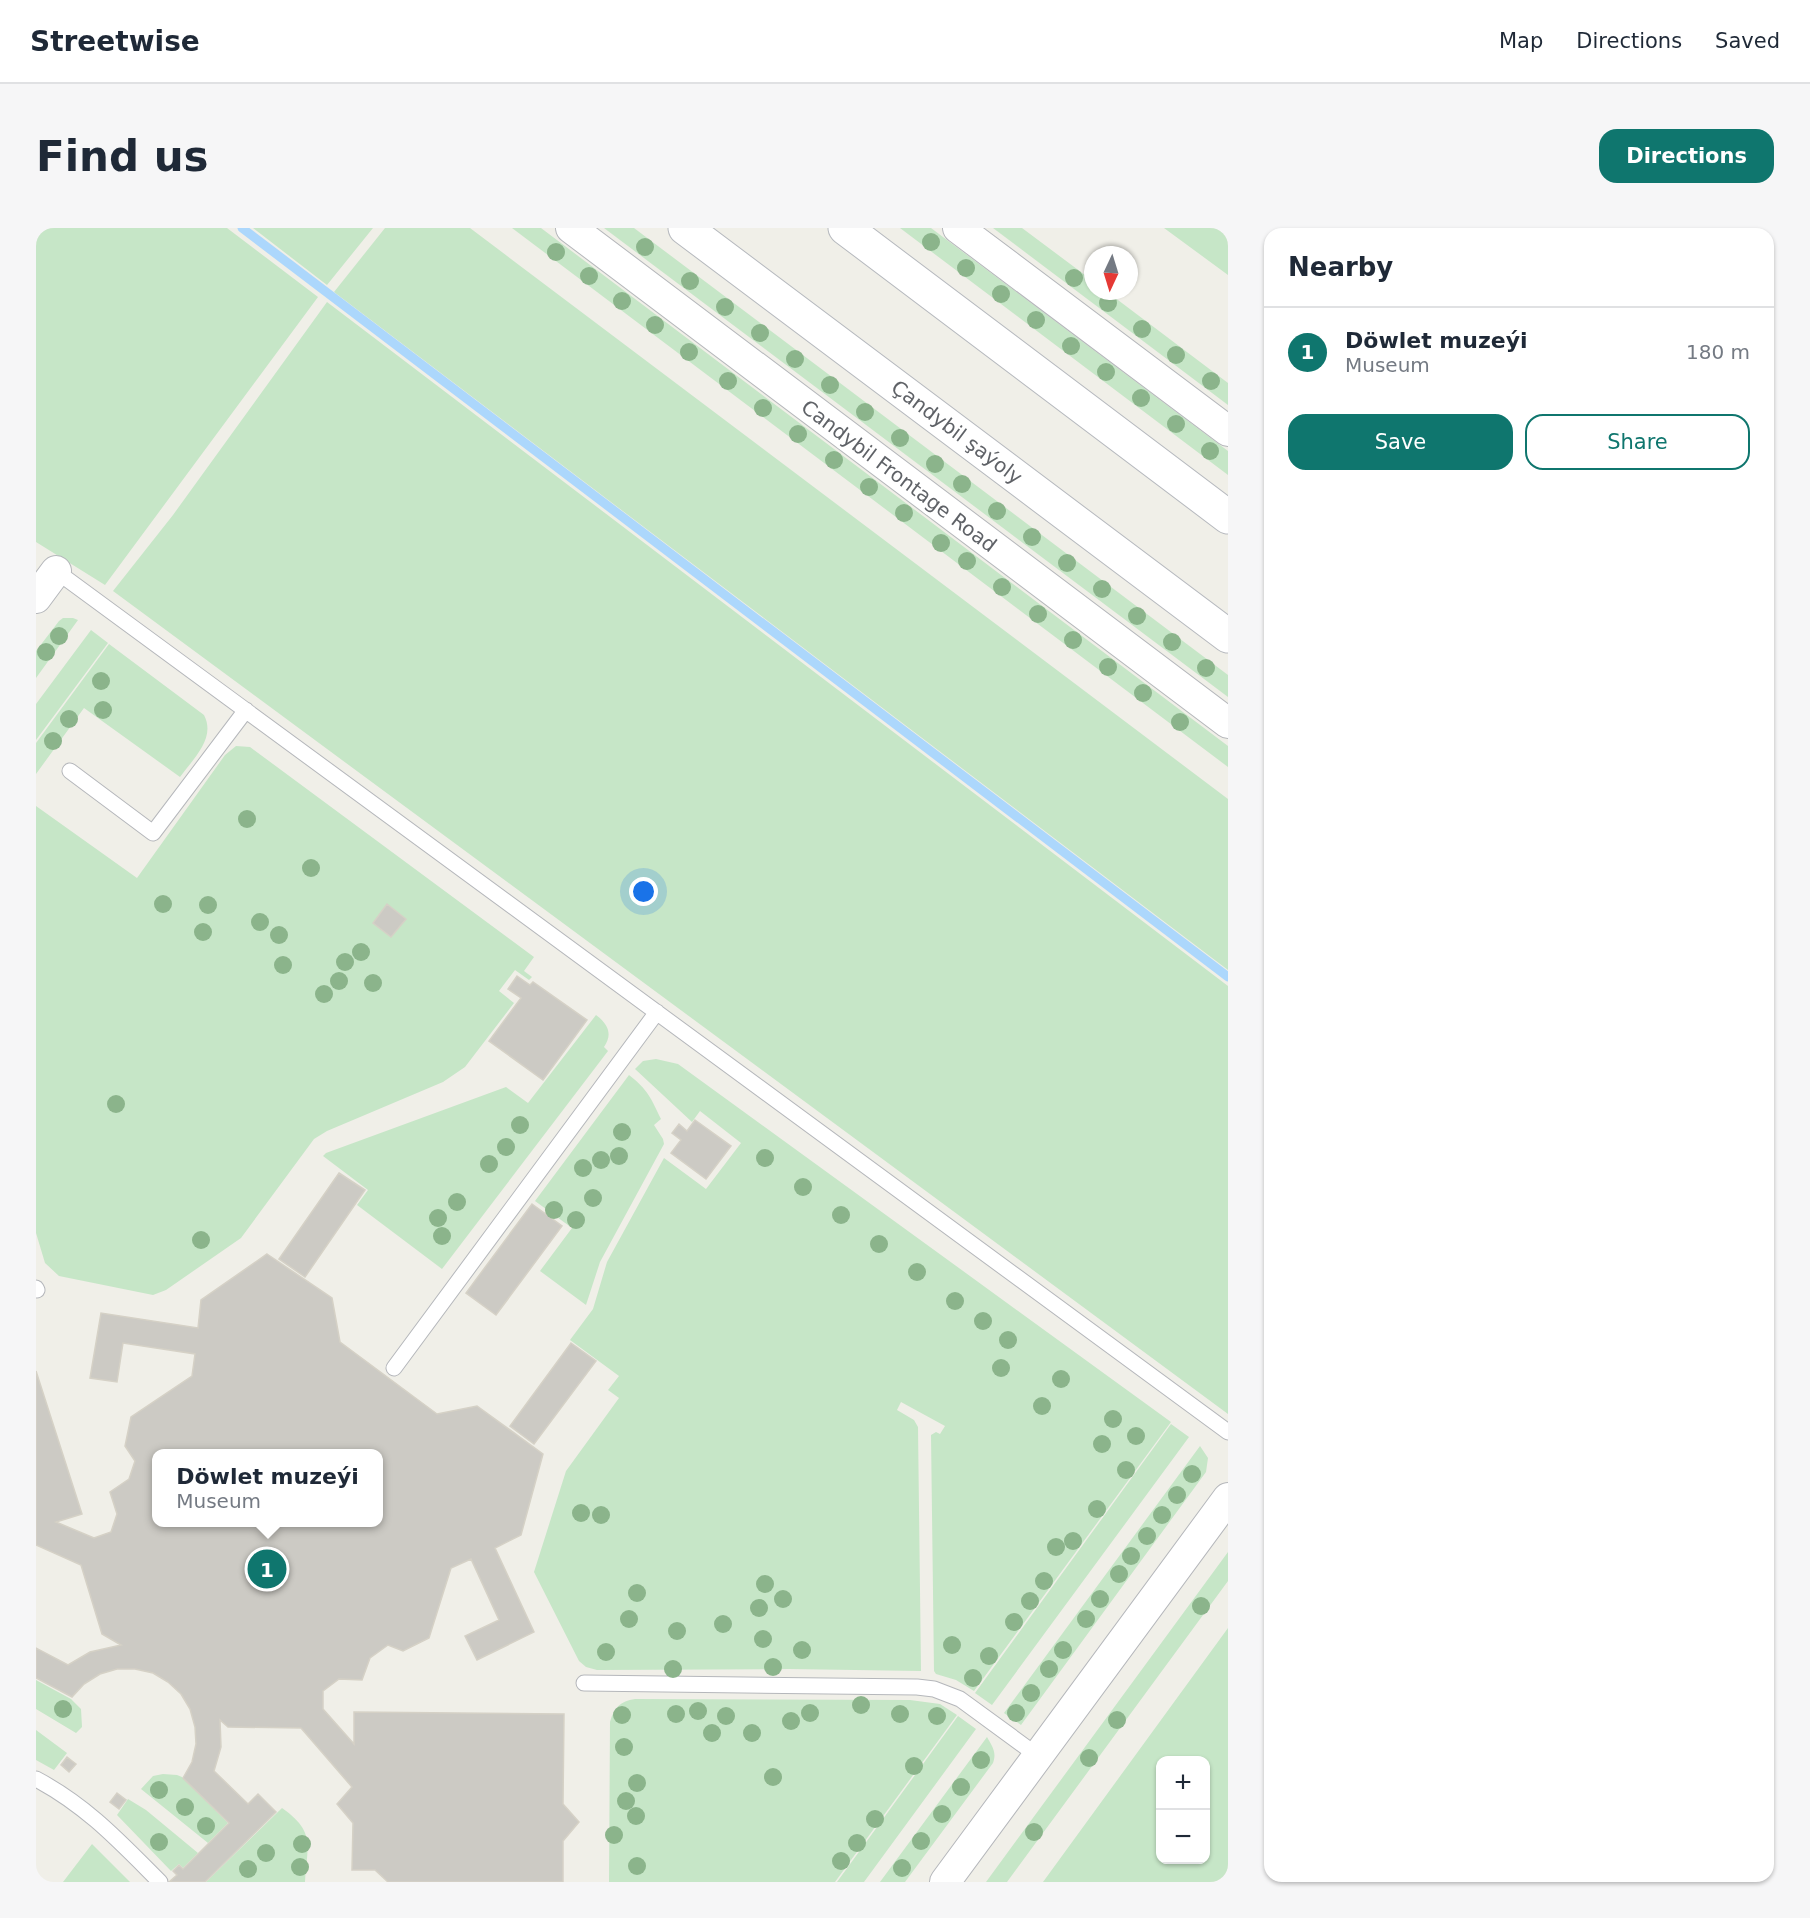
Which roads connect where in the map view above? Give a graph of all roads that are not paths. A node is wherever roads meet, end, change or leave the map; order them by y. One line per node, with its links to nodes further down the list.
1 (570, 228): 11 (street, Candybil Frontage Road)
2 (686, 228): 9 (main road, Çandybil şaýoly)
3 (845, 228): 6 (main road)
4 (958, 228): 5 (street)
5 (1228, 430)
6 (1228, 517)
7 (56, 571): 8 (street); 10 (lane)
8 (36, 598)
9 (1228, 636)
10 (246, 710): 12 (lane); 13 (lane)
11 (1228, 723)
12 (70, 771)
13 (657, 1012): 14 (lane); 15 (lane)
14 (394, 1368)
15 (1228, 1432)
16 (1228, 1498): 18 (street)
17 (584, 1683): 18 (lane)
18 (1038, 1756): 21 (street)
19 (36, 1779): 20 (lane)
20 (160, 1882)
21 (945, 1882)

